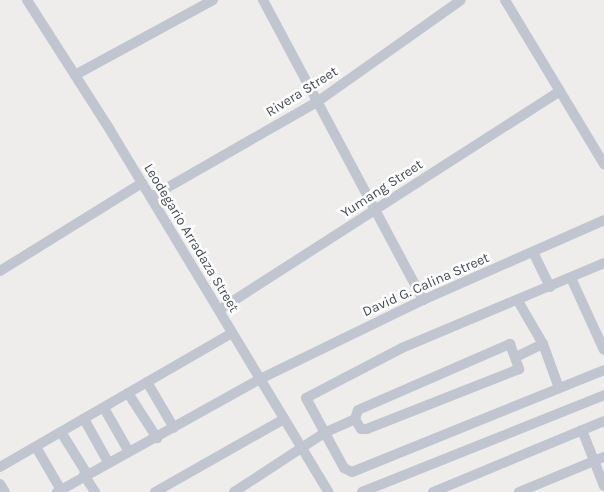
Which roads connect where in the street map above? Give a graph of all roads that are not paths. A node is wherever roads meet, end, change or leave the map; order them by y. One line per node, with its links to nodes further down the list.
1 (27, 0): 6 (street, Leodegario Arradaza Street)
2 (214, 0): 6 (street)
3 (263, 0): 8 (street)
4 (461, 0): 8 (street, Rivera Street)
5 (505, 0): 7 (street)
6 (75, 75): 10 (street, Leodegario Arradaza Street)
7 (560, 91): 9 (street); 12 (street, Yumang Street)
8 (317, 102): 11 (street, Rivera Street); 12 (street)
9 (604, 164)
10 (142, 183): 11 (street, Leodegario Arradaza Street); 16 (street)
11 (151, 197): 21 (street, Leodegario Arradaza Street)
12 (375, 210): 19 (street); 21 (street, Yumang Street)
13 (604, 220): 14 (street, David G. Calina Street)
14 (531, 253): 18 (street); 19 (street, David G. Calina Street)
15 (603, 266): 17 (street)
16 (0, 271)
17 (571, 278): 18 (street); 24 (street)
18 (548, 288): 20 (street)
19 (423, 300): 27 (street, David G. Calina Street)
20 (518, 301): 23 (street); 40 (street)
21 (219, 310): 22 (street, Leodegario Arradaza Street)
22 (232, 332): 27 (street, Leodegario Arradaza Street); 28 (street)
23 (542, 344): 25 (street); 29 (street)
24 (604, 350)
25 (516, 357): 35 (street); 35 (street)
26 (604, 370): 29 (street)
27 (260, 379): 34 (street, Leodegario Arradaza Street); 37 (street, David G. Calina Street)
28 (147, 382): 30 (street); 37 (street)
29 (559, 388): 40 (street)
30 (128, 393): 32 (street); 41 (street)
31 (604, 395): 58 (street)
32 (104, 408): 33 (street); 44 (street)
33 (84, 419): 39 (street); 47 (street)
34 (284, 419): 43 (street, Leodegario Arradaza Street); 55 (street)
35 (355, 419): 40 (street)
36 (604, 421): 38 (street)
37 (174, 428): 41 (street, David G. Calina Street)
38 (582, 430): 46 (street); 59 (street)
39 (62, 432): 42 (street); 49 (street)
40 (324, 433): 43 (street)
41 (157, 438): 44 (street, David G. Calina Street)
42 (36, 447): 48 (street); 52 (street)
43 (302, 448): 56 (street); 57 (street, Leodegario Arradaza Street)
44 (128, 450): 47 (street, David G. Calina Street)
45 (604, 457): 46 (street)
46 (594, 461): 51 (street); 60 (street)
47 (108, 462): 49 (street, David G. Calina Street)
48 (0, 467)
49 (86, 475): 52 (street, David G. Calina Street); 54 (street)
50 (0, 484): 53 (street)
51 (604, 486)
52 (62, 490)
53 (4, 492)
54 (95, 492)
55 (155, 492)
56 (234, 492)
57 (328, 492)
58 (362, 492)
59 (433, 492)
60 (519, 492)

